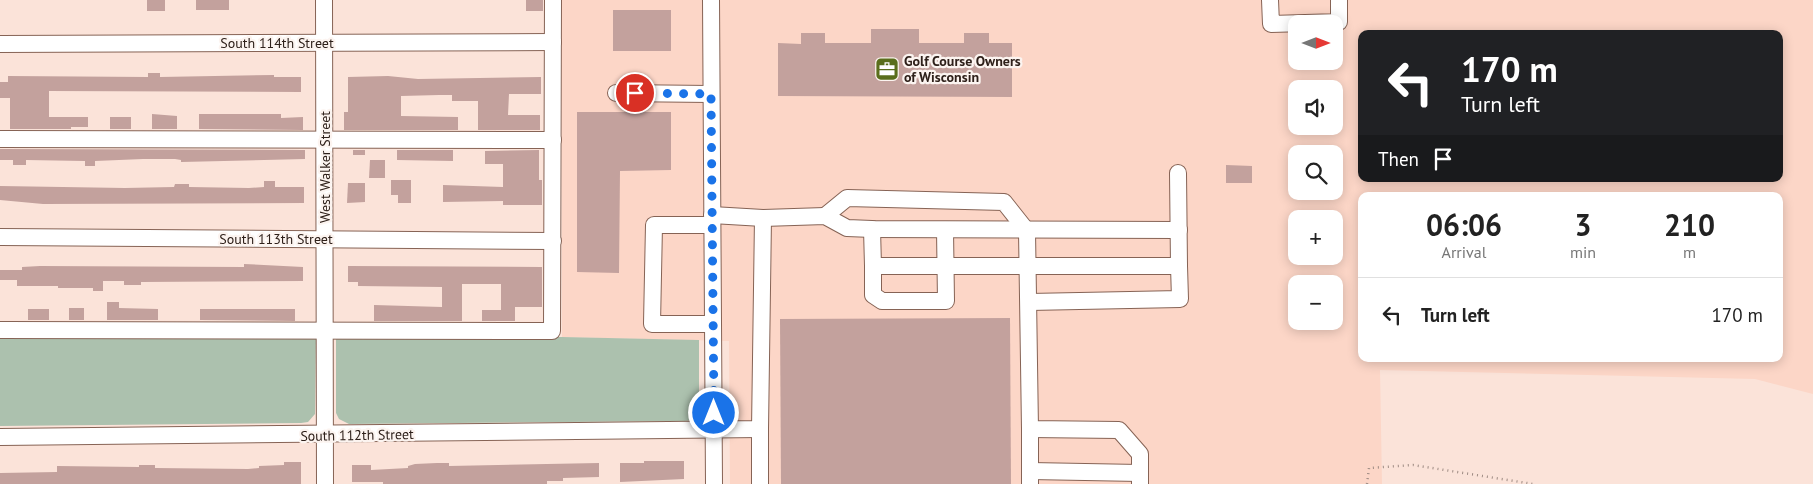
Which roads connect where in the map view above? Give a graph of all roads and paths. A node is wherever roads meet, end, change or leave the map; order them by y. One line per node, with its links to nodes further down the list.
1 (324, 0): 8 (street, West Walker Street)
2 (553, 0): 6 (street)
3 (711, 0): 10 (street)
4 (1270, 0): 5 (street)
5 (1339, 0)
6 (553, 42): 8 (street, South 114th Street); 13 (street)
7 (0, 44): 8 (street, South 114th Street)
8 (324, 44): 12 (street, West Walker Street)
9 (616, 93): 10 (street)
10 (711, 94): 17 (street)
11 (0, 138): 12 (street)
12 (324, 138): 13 (street); 23 (street, West Walker Street)
13 (553, 140): 24 (street)
14 (1178, 173): 20 (street)
15 (825, 216): 16 (street); 18 (street); 21 (street)
16 (762, 218): 17 (street); 34 (street)
17 (712, 220): 30 (street); 30 (street)
18 (872, 229): 19 (street); 25 (street)
19 (946, 230): 21 (street); 26 (street)
20 (1179, 230): 21 (street); 28 (street)
21 (1027, 231): 27 (street)
22 (0, 237): 23 (street, South 113th Street)
23 (325, 240): 24 (street, South 113th Street); 32 (street, West Walker Street)
24 (553, 241): 32 (street)
25 (873, 266): 26 (street); 26 (street)
26 (946, 266): 27 (street)
27 (1028, 266): 28 (street); 29 (street)
28 (1179, 266): 29 (street)
29 (1029, 302): 33 (street)
30 (713, 324): 35 (street)
31 (0, 330): 32 (street)
32 (325, 330): 36 (street, West Walker Street)
33 (1030, 428): 38 (street); 39 (street)
34 (760, 430): 35 (street, South 112th Street); 42 (street)
35 (714, 431): 36 (street, South 112th Street); 41 (street)
36 (325, 435): 37 (street, South 112th Street); 40 (street, West Walker Street)
37 (0, 438)
38 (1030, 478): 39 (street)
39 (1140, 479)
40 (325, 484)
41 (714, 484)
42 (760, 484)
43 (1367, 484): 44 (path)
44 (1533, 484)

